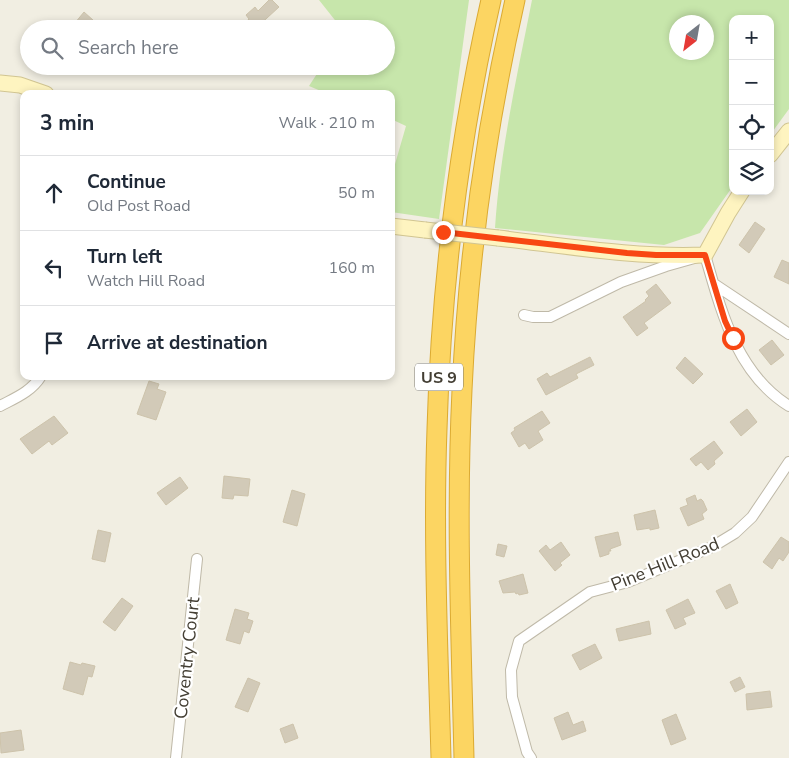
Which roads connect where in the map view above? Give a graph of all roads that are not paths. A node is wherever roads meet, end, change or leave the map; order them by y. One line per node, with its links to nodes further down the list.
1 (491, 0): 19 (highway, US 9)
2 (515, 0): 20 (highway, US 9)
3 (0, 83): 4 (street)
4 (34, 90)
5 (789, 131): 6 (street)
6 (774, 150)
7 (739, 195): 9 (street)
8 (395, 226): 9 (street, bridge)
9 (705, 255): 10 (street); 11 (street)
10 (714, 284): 12 (street); 15 (street)
11 (524, 315)
12 (789, 334)
13 (38, 380): 14 (street)
14 (0, 406)
15 (789, 406)
16 (789, 462): 21 (street, Pine Hill Road)
17 (197, 558): 18 (street, Coventry Court)
18 (176, 758)
19 (441, 758)
20 (464, 758)
21 (531, 758)

